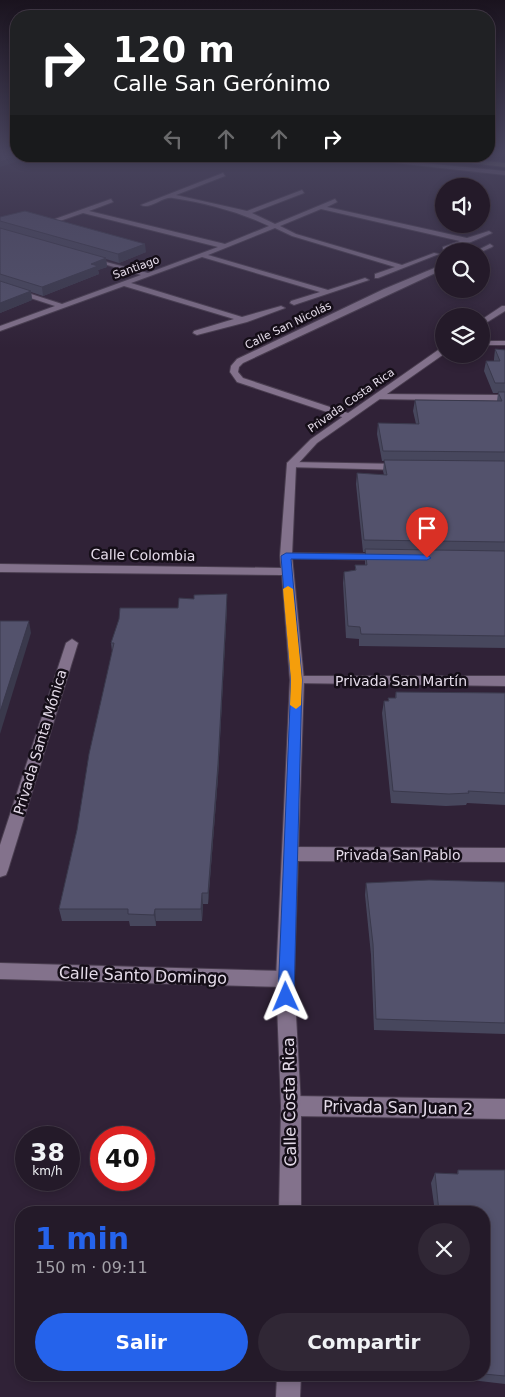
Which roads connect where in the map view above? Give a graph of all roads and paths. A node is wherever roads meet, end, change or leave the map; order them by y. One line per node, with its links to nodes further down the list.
1 (65, 217): 6 (street)
2 (108, 217): 11 (street)
3 (255, 217): 7 (street)
4 (294, 217): 7 (street, Santiago)
5 (365, 217): 9 (street)
6 (57, 220)
7 (272, 226): 11 (street, Santiago); 15 (street)
8 (489, 233): 9 (street)
9 (469, 241): 10 (street)
10 (462, 243)
11 (224, 246): 13 (street, Santiago)
12 (435, 254): 15 (street)
13 (200, 255): 17 (street, Santiago); 22 (street)
14 (84, 256): 17 (street)
15 (403, 267): 18 (street)
16 (435, 270): 36 (street, Calle San Nicolás)
17 (145, 274): 20 (street, Santiago)
18 (378, 276)
19 (365, 280): 22 (street)
20 (122, 283): 24 (street, Santiago); 28 (street)
21 (0, 286): 24 (street)
22 (328, 292): 23 (street)
23 (294, 303)
24 (61, 306): 29 (street, Santiago)
25 (281, 308): 28 (street)
26 (505, 308): 27 (street)
27 (490, 318)
28 (244, 320): 30 (street)
29 (0, 329)
30 (196, 333)
31 (490, 343): 32 (street)
32 (505, 343)
33 (435, 356): 34 (street, Privada Costa Rica)
34 (378, 397): 35 (street); 36 (street, Privada Costa Rica)
35 (505, 398)
36 (348, 416): 37 (street, Privada Costa Rica)
37 (291, 465): 38 (street); 40 (street)
38 (415, 467)
39 (397, 557): 40 (street, Calle Colombia)
40 (286, 564): 41 (street, Calle Colombia); 43 (street, Calle Costa Rica)
41 (0, 568)
42 (72, 643): 47 (street, Privada Santa Mónica)
43 (296, 680): 44 (street, Privada San Martín); 45 (street, Calle Costa Rica)
44 (505, 681)
45 (290, 854): 46 (street, Privada San Pablo); 49 (street, Calle Costa Rica)
46 (505, 855)
47 (0, 870)
48 (0, 971): 49 (street, Calle Santo Domingo)
49 (285, 979): 50 (street, Calle Costa Rica)
50 (291, 1106): 51 (street, Privada San Juan 2); 52 (street, Calle Costa Rica)
51 (505, 1109)
52 (290, 1206)
53 (289, 1381): 54 (street)
54 (288, 1397)

